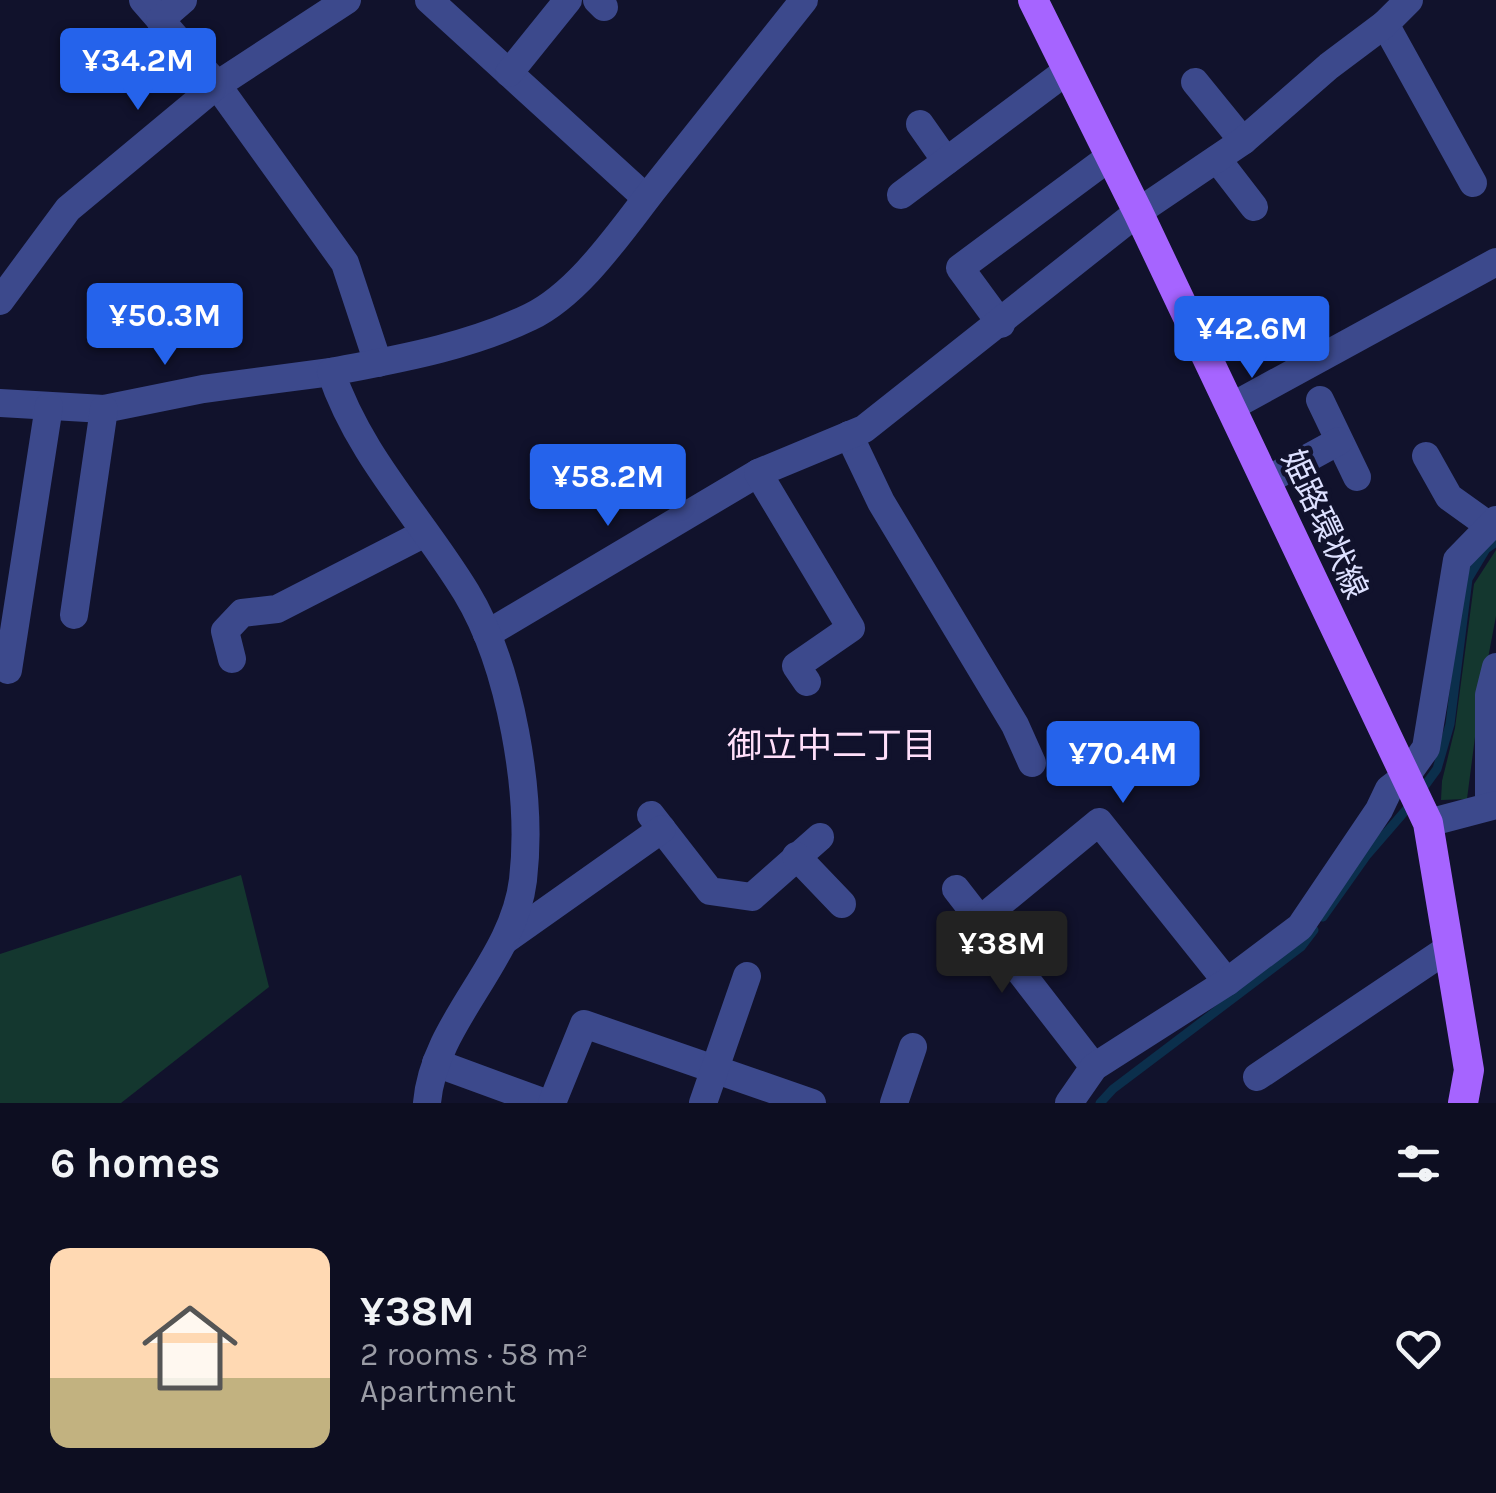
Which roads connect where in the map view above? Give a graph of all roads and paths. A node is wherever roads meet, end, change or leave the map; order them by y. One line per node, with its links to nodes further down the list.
1 (184, 0): 8 (street)
2 (347, 0): 13 (street)
3 (428, 0): 11 (street)
4 (568, 0): 11 (street)
5 (804, 0): 21 (street)
6 (1033, 0): 10 (main road, 姫路環状線)
7 (1409, 0): 9 (street)
8 (152, 10): 13 (street)
9 (1384, 24): 15 (street); 19 (street)
10 (1068, 70): 16 (main road, 姫路環状線); 18 (street)
11 (509, 73): 21 (street)
12 (1195, 82): 15 (street)
13 (217, 86): 25 (street); 27 (street)
14 (920, 124): 18 (street)
15 (1242, 141): 17 (street)
16 (1110, 156): 23 (main road, 姫路環状線); 26 (street)
17 (1218, 158): 22 (street); 23 (street)
18 (946, 161): 20 (street)
19 (1473, 183)
20 (901, 194)
21 (646, 198): 27 (street)
22 (1254, 207)
23 (1138, 212): 26 (street); 32 (main road, 姫路環状線)
24 (1496, 262): 32 (street)
25 (0, 302)
26 (1001, 324): 34 (street)
27 (378, 363): 28 (street)
28 (331, 372): 33 (street); 41 (street)
29 (1320, 400): 35 (street)
30 (0, 404): 31 (street)
31 (49, 406): 33 (street); 46 (street)
32 (1231, 407): 39 (main road, 姫路環状線)
33 (104, 409): 42 (street)
34 (849, 436): 37 (street); 48 (street)
35 (1340, 441): 38 (street); 39 (street)
36 (1426, 456): 40 (street)
37 (758, 473): 43 (street); 47 (street)
38 (1356, 478)
39 (1266, 481): 49 (main road, 姫路環状線)
40 (1492, 522): 49 (street)
41 (425, 532): 43 (street); 44 (street)
42 (74, 614)
43 (488, 634): 56 (street)
44 (232, 659)
45 (1496, 666): 50 (street)
46 (8, 670)
47 (807, 682)
48 (1032, 763)
49 (1417, 801): 50 (street); 57 (main road, 姫路環状線); 59 (street)
50 (1492, 806)
51 (820, 837): 52 (street)
52 (796, 856): 54 (street); 56 (street)
53 (956, 889): 55 (street)
54 (842, 904)
55 (980, 920): 59 (street); 62 (street)
56 (505, 940): 61 (street)
57 (1448, 948): 64 (street); 71 (main road, 姫路環状線)
58 (747, 976): 63 (street)
59 (1227, 982): 62 (street)
60 (913, 1048): 69 (street)
61 (436, 1064): 65 (street); 66 (street)
62 (1094, 1067): 70 (street)
63 (714, 1069): 66 (street); 67 (street); 68 (street)
64 (1258, 1077)
65 (427, 1103)
66 (549, 1103)
67 (702, 1103)
68 (812, 1103)
69 (894, 1103)
70 (1069, 1103)
71 (1462, 1103)

